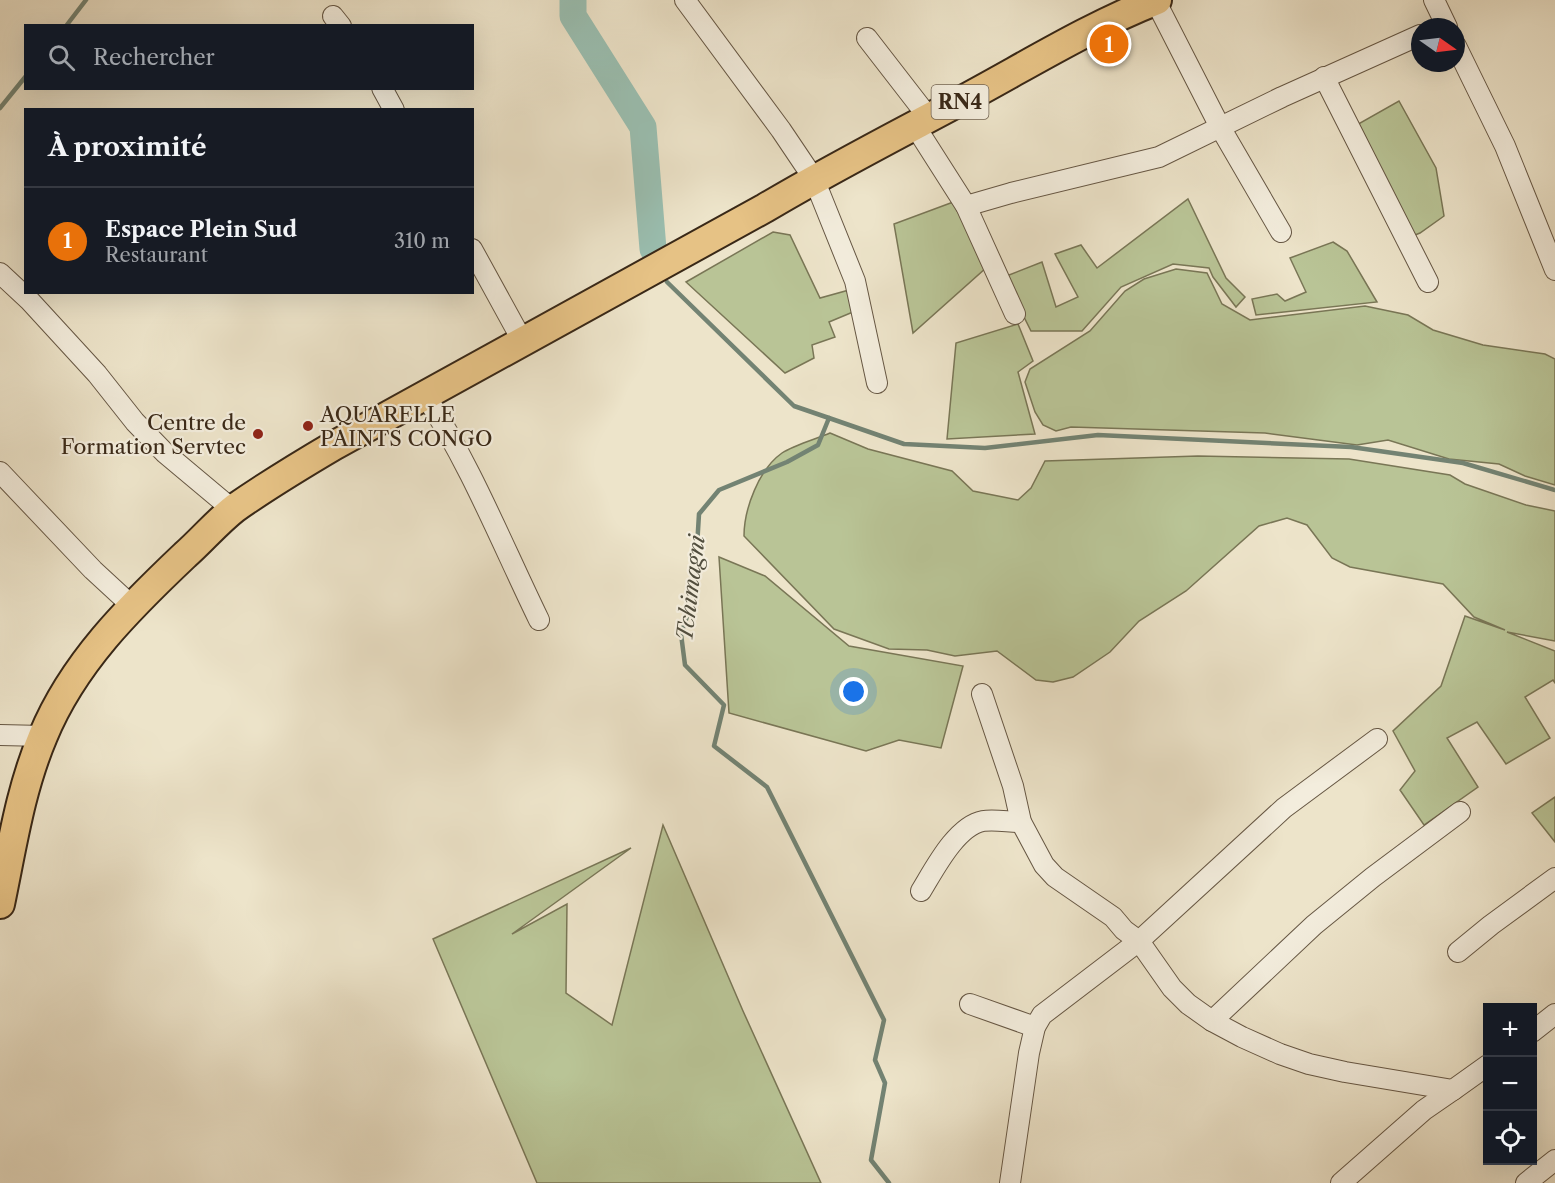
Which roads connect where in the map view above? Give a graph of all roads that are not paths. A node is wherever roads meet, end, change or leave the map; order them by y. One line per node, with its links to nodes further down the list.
1 (685, 0): 13 (street)
2 (1155, 0): 11 (highway, RN4); 12 (street)
3 (1434, 0): 4 (street)
4 (1441, 18)
5 (867, 38): 11 (street)
6 (1411, 39): 8 (street)
7 (1465, 64): 17 (street)
8 (1324, 77): 12 (street); 19 (street)
9 (383, 90): 10 (street)
10 (393, 108)
11 (922, 122): 13 (highway, RN4); 14 (street)
12 (1220, 127): 14 (street); 15 (street)
13 (814, 179): 21 (highway, RN4); 22 (street)
14 (966, 206): 20 (street)
15 (1281, 232)
16 (474, 253): 21 (street)
17 (1555, 270)
18 (0, 273): 25 (street)
19 (1428, 282)
20 (1015, 314)
21 (522, 340): 23 (highway, RN4)
22 (877, 383)
23 (425, 395): 25 (highway, RN4); 27 (street)
24 (0, 472): 26 (street)
25 (233, 510): 26 (highway, RN4)
26 (132, 606): 30 (highway, RN4)
27 (539, 620)
28 (982, 694): 33 (street)
29 (0, 735): 30 (street)
30 (43, 736): 36 (highway, RN4)
31 (1377, 739): 37 (street)
32 (1460, 812): 41 (street)
33 (1021, 822): 35 (street); 37 (street)
34 (1555, 878): 38 (street)
35 (921, 891)
36 (0, 904)
37 (1139, 941): 41 (street); 42 (street)
38 (1458, 952)
39 (970, 1004): 42 (street)
40 (1555, 1014): 43 (street)
41 (1212, 1021): 45 (street)
42 (1035, 1027): 47 (street)
43 (1537, 1029)
44 (1483, 1069): 45 (street)
45 (1453, 1090): 48 (street)
46 (1555, 1160): 49 (street)
47 (1010, 1183)
48 (1341, 1183)
49 (1526, 1183)

